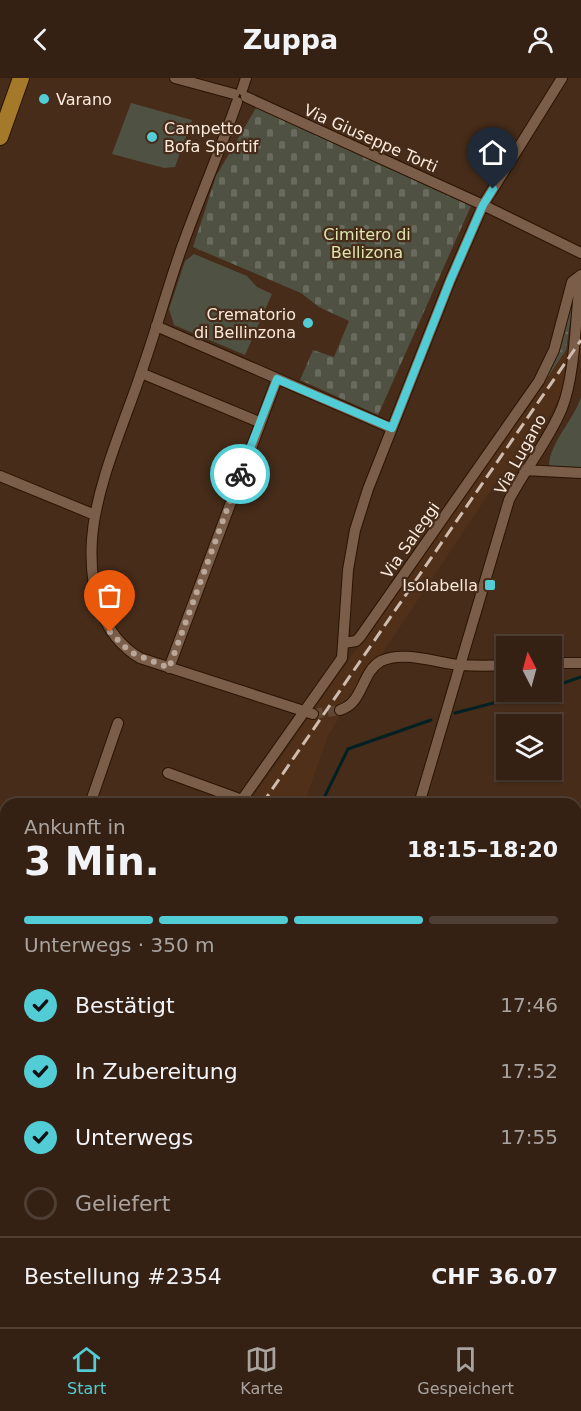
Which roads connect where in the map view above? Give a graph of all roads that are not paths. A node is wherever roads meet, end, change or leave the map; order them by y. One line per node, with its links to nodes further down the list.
1 (21, 78): 6 (main road)
2 (175, 78): 5 (street, Via Giuseppe Torti)
3 (246, 78): 5 (street)
4 (562, 78): 7 (street)
5 (240, 96): 7 (street, Via Giuseppe Torti); 10 (street)
6 (0, 137)
7 (483, 205): 8 (street, Via Giuseppe Torti); 14 (street)
8 (581, 253)
9 (581, 275): 15 (street, Via Lugano); 19 (street, Via Saleggi)
10 (156, 326): 11 (street); 12 (street)
11 (141, 373): 13 (street); 18 (street)
12 (277, 379): 13 (street); 14 (street)
13 (259, 422): 24 (street)
14 (392, 428): 19 (street)
15 (524, 470): 16 (street); 22 (street, Via Lugano)
16 (581, 473)
17 (0, 476): 18 (street)
18 (96, 515): 24 (street)
19 (344, 643): 26 (street)
20 (562, 663): 21 (street)
21 (581, 663)
22 (460, 665): 23 (street); 25 (street); 32 (street, Via Lugano)
23 (496, 665)
24 (169, 668): 26 (street)
25 (340, 710)
26 (309, 713): 31 (street)
27 (118, 723): 29 (street)
28 (168, 773): 30 (street)
29 (92, 798)
30 (231, 798)
31 (244, 798)
32 (421, 798)

